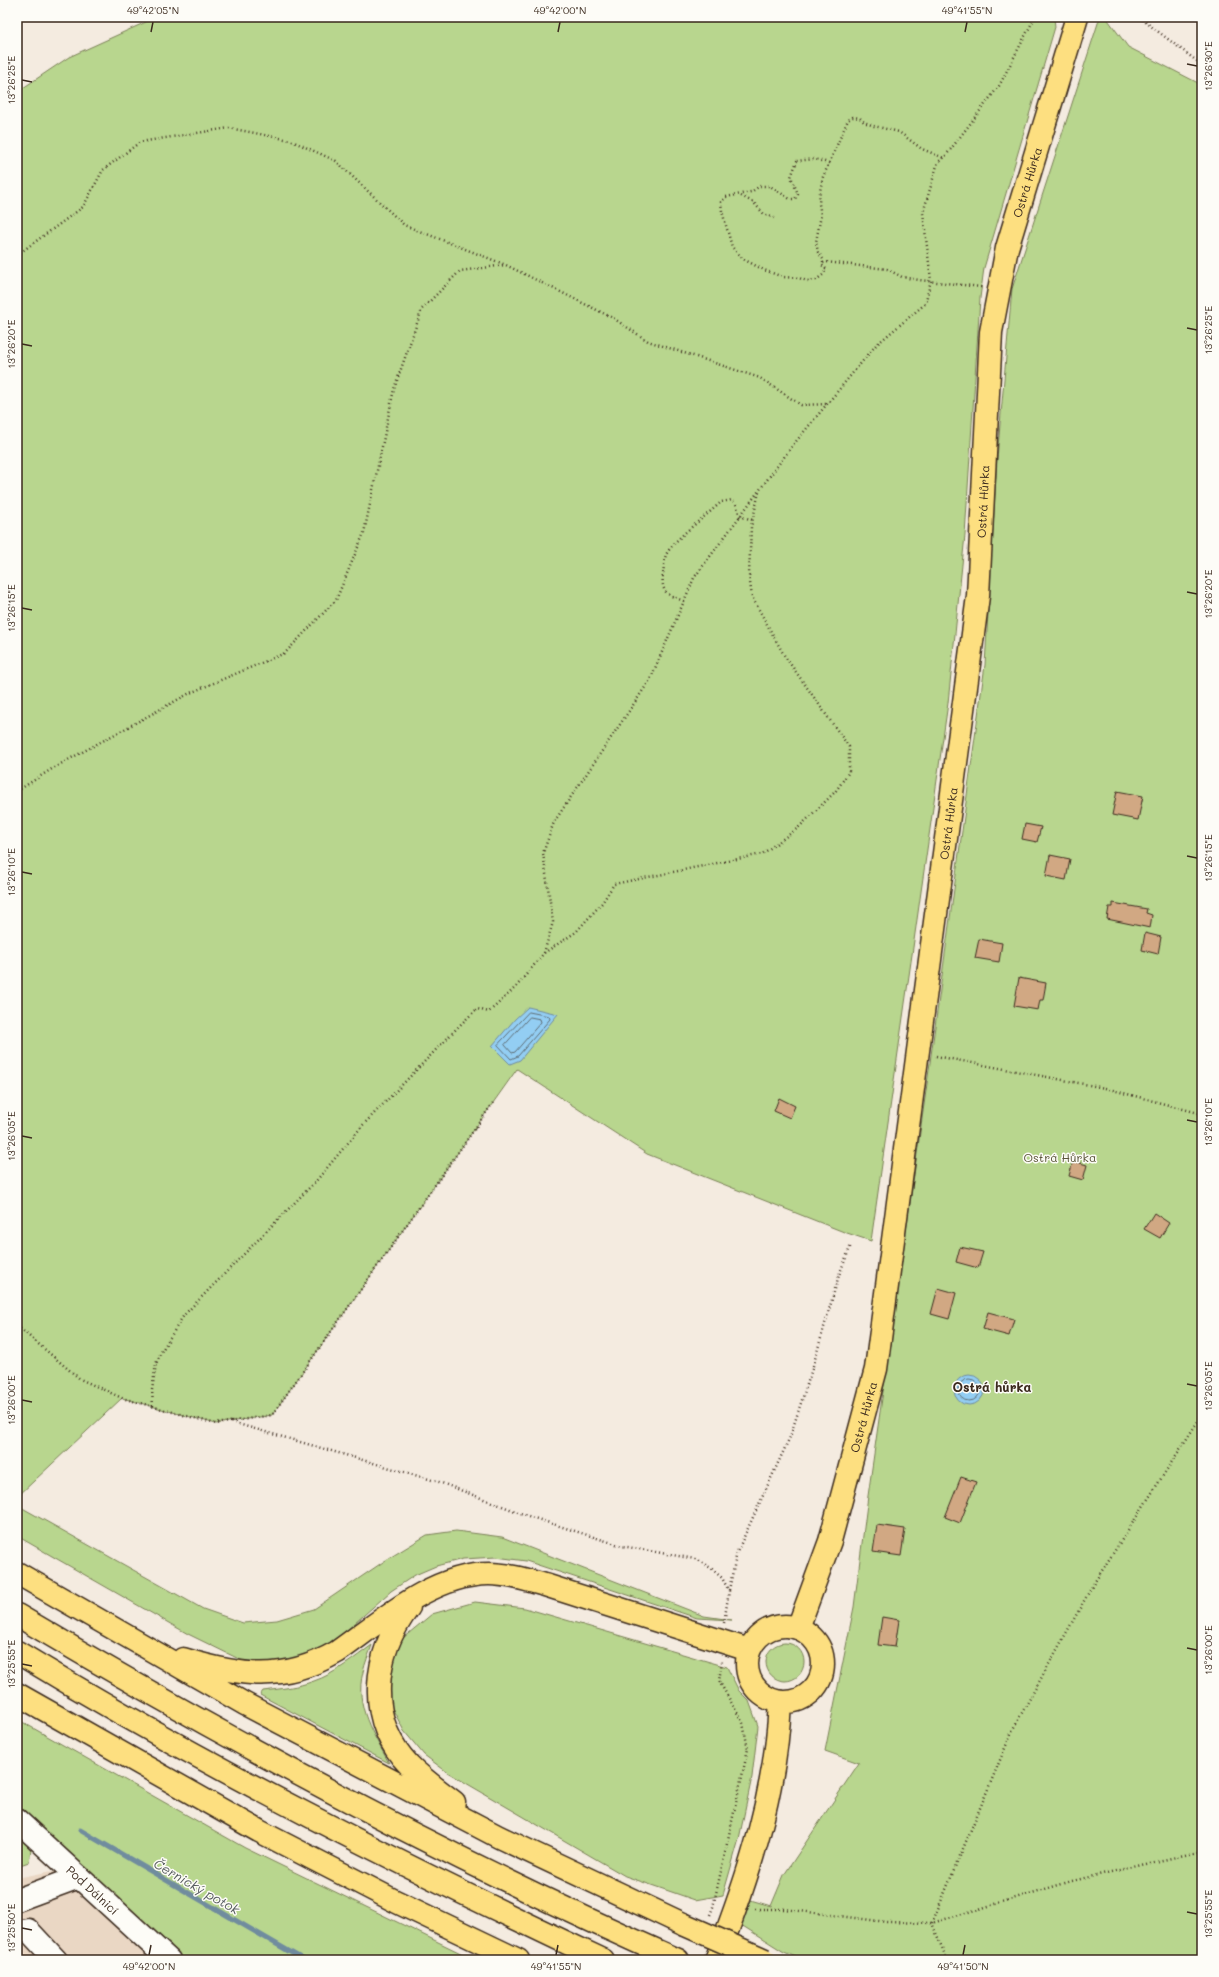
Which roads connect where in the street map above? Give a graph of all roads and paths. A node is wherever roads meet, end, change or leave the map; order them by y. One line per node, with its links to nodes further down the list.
1 (1035, 17): 5 (path)
2 (1077, 17): 13 (main road, Ostrá Hůrka)
3 (1139, 17): 4 (path)
4 (1202, 65)
5 (944, 158): 6 (path); 12 (path)
6 (829, 163): 7 (path); 10 (path)
7 (740, 196): 8 (path); 10 (path)
8 (774, 218)
9 (17, 255): 11 (path)
10 (823, 263): 12 (path)
11 (506, 265): 14 (path); 19 (path)
12 (931, 280): 13 (path); 14 (path)
13 (999, 289): 21 (main road, Ostrá Hůrka)
14 (828, 404): 15 (path)
15 (759, 490): 16 (path); 17 (path)
16 (740, 516): 17 (path); 18 (path); 18 (path)
17 (753, 520): 20 (path)
18 (684, 601): 20 (path)
19 (17, 791)
20 (544, 954): 26 (path)
21 (918, 1053): 23 (path); 33 (main road, Ostrá Hůrka)
22 (493, 1102): 28 (path)
23 (1202, 1114)
24 (851, 1245): 30 (path)
25 (17, 1326): 26 (path)
26 (153, 1406): 28 (path)
27 (1202, 1415): 47 (path)
28 (228, 1422): 30 (path)
29 (17, 1573): 35 (main road)
30 (729, 1591): 34 (path)
31 (422, 1594): 34 (main road); 35 (main road); 41 (main road)
32 (17, 1615): 50 (main road)
33 (798, 1628): 36 (main road); 39 (main road)
34 (724, 1642): 36 (main road); 45 (path)
35 (147, 1649): 41 (main road)
36 (749, 1650): 39 (main road)
37 (17, 1652): 55 (main road)
38 (17, 1694): 54 (main road)
39 (780, 1702): 46 (main road)
40 (17, 1820): 43 (street, Pod Dálnicí)
41 (500, 1837): 57 (main road, bridge)
42 (1202, 1851): 47 (path)
43 (79, 1877): 44 (street); 49 (street, Pod Dálnicí)
44 (17, 1900)
45 (713, 1907)
46 (736, 1909): 47 (path); 56 (main road)
47 (932, 1923): 58 (path)
48 (17, 1932): 51 (street)
49 (137, 1932): 52 (street); 53 (street, Pod Dálnicí)
50 (674, 1958)
51 (56, 1960)
52 (152, 1960)
53 (169, 1960)
54 (518, 1960)
55 (603, 1960)
56 (716, 1960)
57 (765, 1960)
58 (947, 1960)

